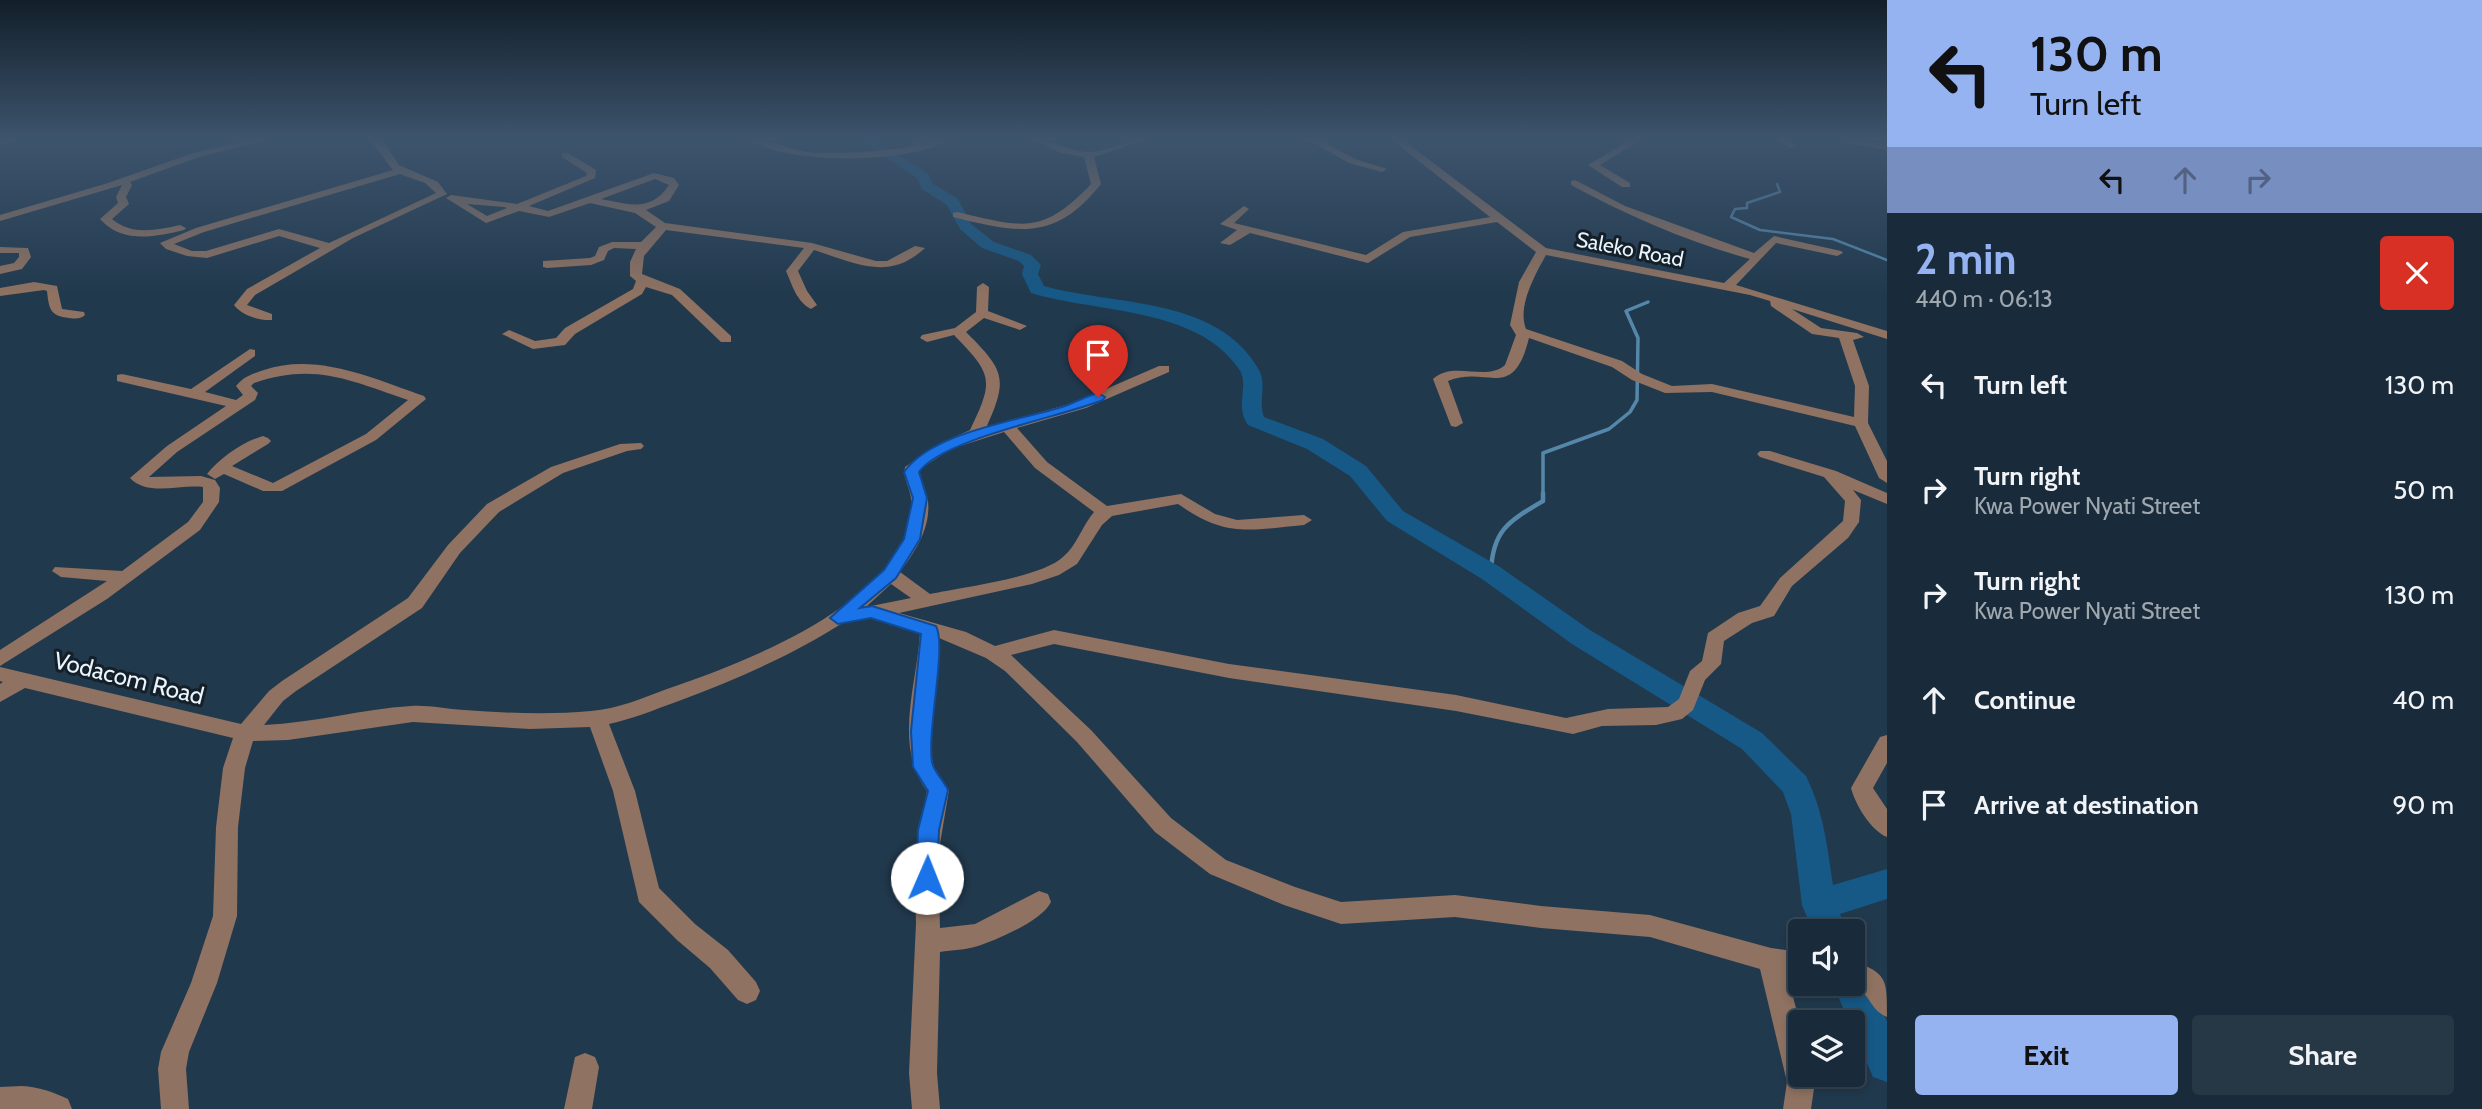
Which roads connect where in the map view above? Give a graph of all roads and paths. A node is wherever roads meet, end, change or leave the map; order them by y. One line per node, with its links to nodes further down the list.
1 (88, 192): 17 (street)
2 (124, 192): 18 (street)
3 (330, 192): 18 (street)
4 (442, 192): 11 (street)
5 (561, 192): 13 (street)
6 (611, 192): 12 (street)
7 (670, 192): 15 (street)
8 (1089, 192): 16 (street)
9 (1463, 192): 19 (street, Saleko Road)
10 (1591, 192): 30 (street)
11 (447, 196): 13 (street); 13 (street); 25 (street)
12 (589, 200): 13 (street); 15 (street)
13 (519, 206)
14 (1244, 209): 21 (street)
15 (637, 210): 20 (street)
16 (957, 215)
17 (0, 218)
18 (241, 218): 25 (street)
19 (1497, 219): 21 (street); 28 (street, Saleko Road)
20 (662, 226): 23 (street); 24 (street)
21 (1249, 230): 22 (street)
22 (1226, 243)
23 (645, 246): 31 (street); 33 (street)
24 (812, 246): 26 (street); 38 (street)
25 (330, 247): 41 (street)
26 (919, 248)
27 (0, 250): 32 (street)
28 (1542, 251): 35 (street, Saleko Road); 43 (street)
29 (1837, 253): 30 (street)
30 (1756, 257): 35 (street)
31 (547, 264)
32 (0, 270)
33 (642, 280): 45 (street); 49 (street)
34 (982, 287): 39 (street)
35 (1726, 287): 37 (street, Saleko Road)
36 (0, 292): 40 (street)
37 (1768, 295): 46 (street); 47 (street, Saleko Road)
38 (811, 305)
39 (982, 313): 42 (street); 44 (street)
40 (79, 315)
41 (267, 317)
42 (1020, 326)
43 (1520, 331): 55 (street); 56 (street)
44 (958, 332): 48 (street); 58 (street)
45 (509, 334)
46 (1845, 336): 47 (street); 56 (street)
47 (1887, 337)
48 (927, 338)
49 (726, 339)
50 (250, 353): 53 (street)
51 (1164, 369): 57 (street)
52 (122, 378): 53 (street)
53 (194, 394): 54 (street)
54 (239, 405): 62 (street); 65 (street)
55 (1455, 423)
56 (1861, 423): 64 (street)
57 (1008, 428): 58 (street); 67 (street)
58 (971, 437): 70 (street)
59 (263, 442): 62 (street)
60 (636, 446): 82 (street)
61 (1765, 454): 63 (street)
62 (220, 467): 65 (street)
63 (1830, 474): 66 (street); 76 (street)
64 (1887, 478)
65 (209, 483): 71 (street)
66 (1887, 499)
67 (1105, 512): 68 (street); 72 (street)
68 (1304, 520)
69 (61, 571): 71 (street)
70 (890, 574): 72 (street); 74 (street)
71 (127, 577): 77 (street)
72 (929, 602): 73 (street)
73 (872, 612): 74 (street); 75 (street)
74 (838, 618): 81 (street, Vodacom Road)
75 (930, 631): 76 (street); 86 (street)
76 (993, 653): 87 (street)
77 (0, 659)
78 (0, 674): 79 (street, Vodacom Road)
79 (23, 679): 80 (street); 82 (street, Vodacom Road)
80 (0, 694)
81 (597, 719): 82 (street, Vodacom Road); 90 (street)
82 (246, 733): 95 (street)
83 (1887, 743): 84 (street)
84 (1887, 828)
85 (1039, 902): 86 (street)
86 (927, 942): 97 (street)
87 (1771, 960): 88 (street); 98 (street)
88 (1788, 962)
89 (1865, 977): 91 (street)
90 (747, 991)
91 (1887, 1004)
92 (585, 1067): 96 (street)
93 (0, 1101): 94 (street)
94 (58, 1109)
95 (175, 1109)
96 (578, 1109)
97 (926, 1109)
98 (1797, 1109)

